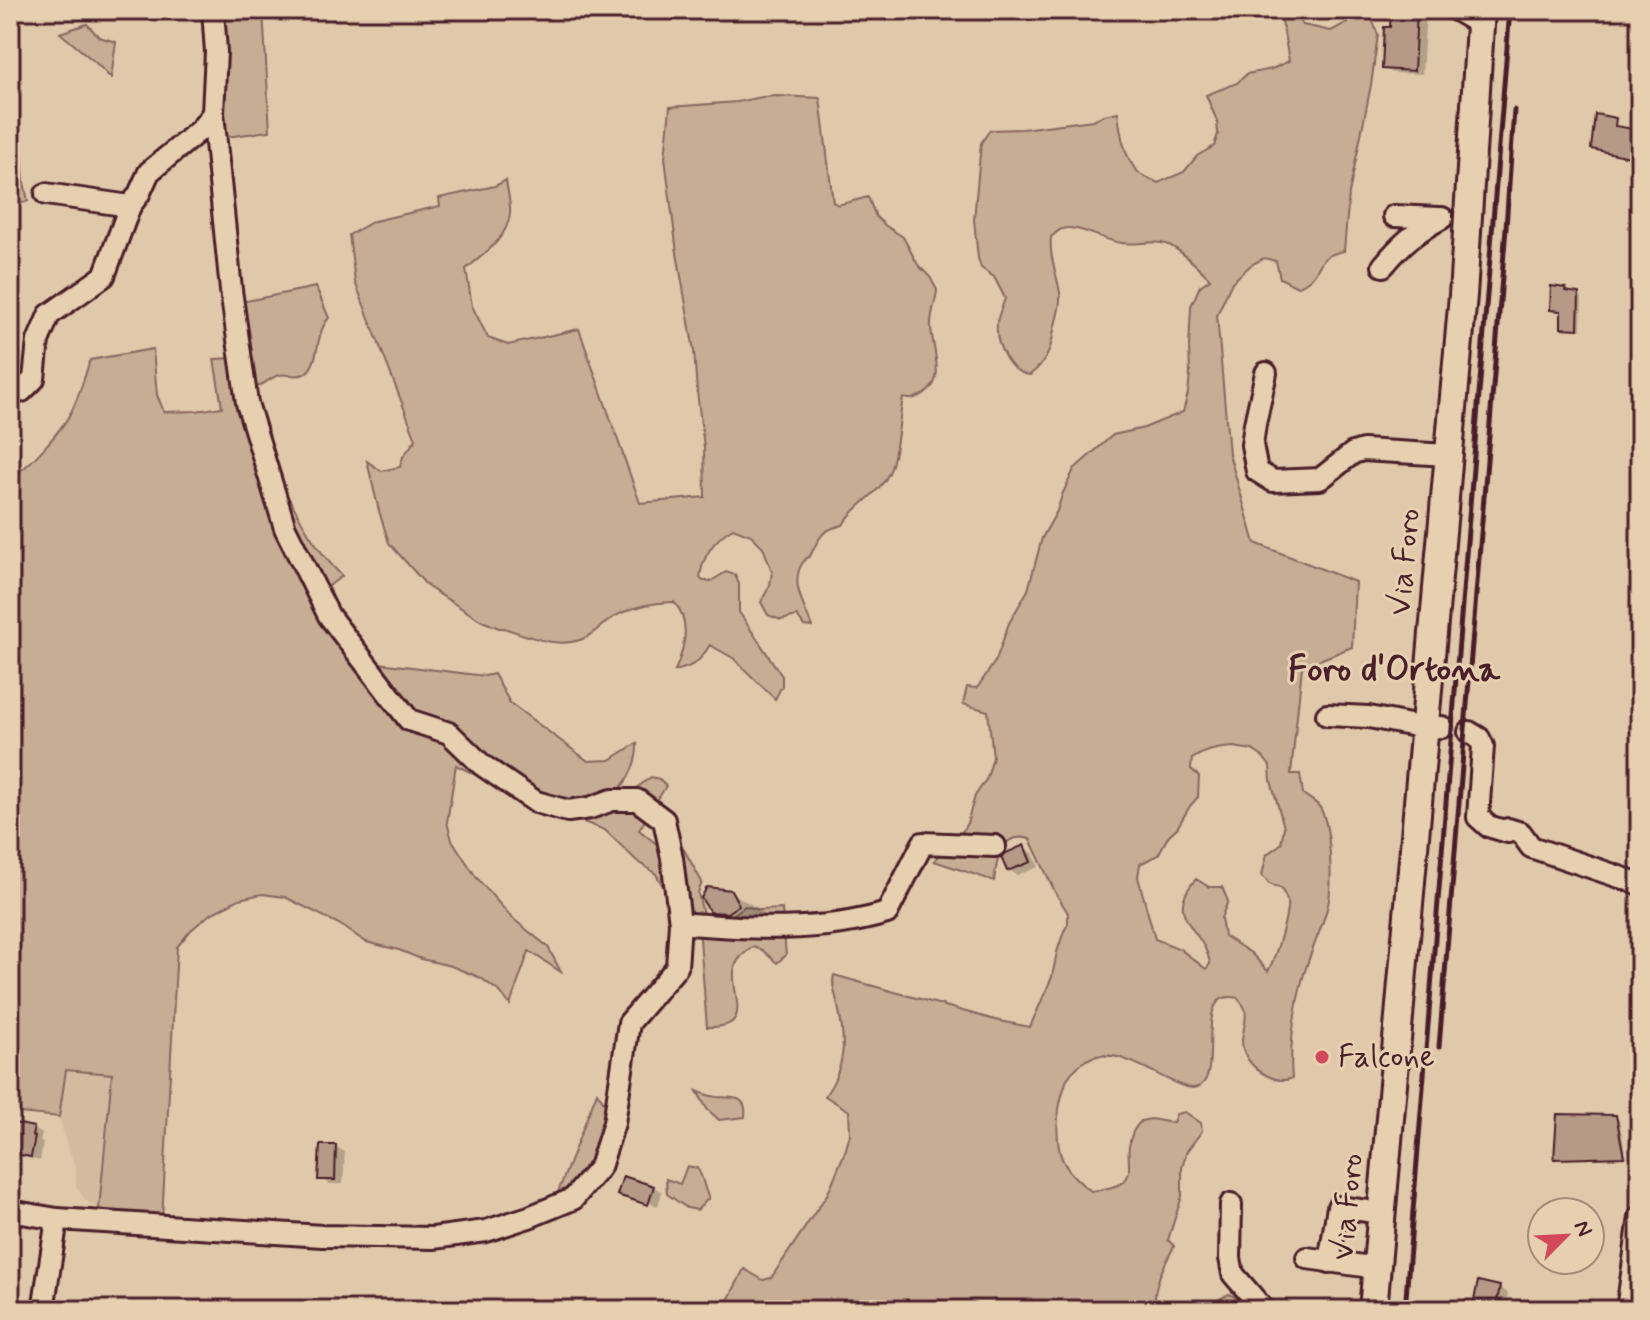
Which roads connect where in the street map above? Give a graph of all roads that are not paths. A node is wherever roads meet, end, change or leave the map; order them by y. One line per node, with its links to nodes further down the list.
1 (213, 10): 4 (street)
2 (1456, 10): 3 (street)
3 (1480, 17): 8 (main road, Via Foro)
4 (213, 113): 6 (street); 18 (street)
5 (46, 194): 6 (street)
6 (130, 206): 11 (street)
7 (1394, 216): 8 (street)
8 (1455, 219): 9 (street); 12 (main road, Via Foro)
9 (1383, 266)
10 (1266, 373): 12 (street)
11 (10, 395)
12 (1448, 455): 14 (main road, Via Foro)
13 (1327, 715): 14 (street)
14 (1433, 728): 21 (main road, Via Foro)
15 (1469, 732): 17 (street)
16 (995, 846): 18 (street)
17 (1640, 884)
18 (680, 923): 23 (street)
19 (1231, 1204): 28 (street)
20 (10, 1211): 23 (street)
21 (1382, 1213): 25 (street); 26 (main road, Via Foro)
22 (1640, 1217): 30 (street)
23 (57, 1219): 27 (street)
24 (1307, 1258): 25 (street)
25 (1329, 1262): 26 (street)
26 (1377, 1268): 29 (main road, Via Foro)
27 (43, 1310)
28 (1264, 1310)
29 (1373, 1310)
30 (1627, 1310)

